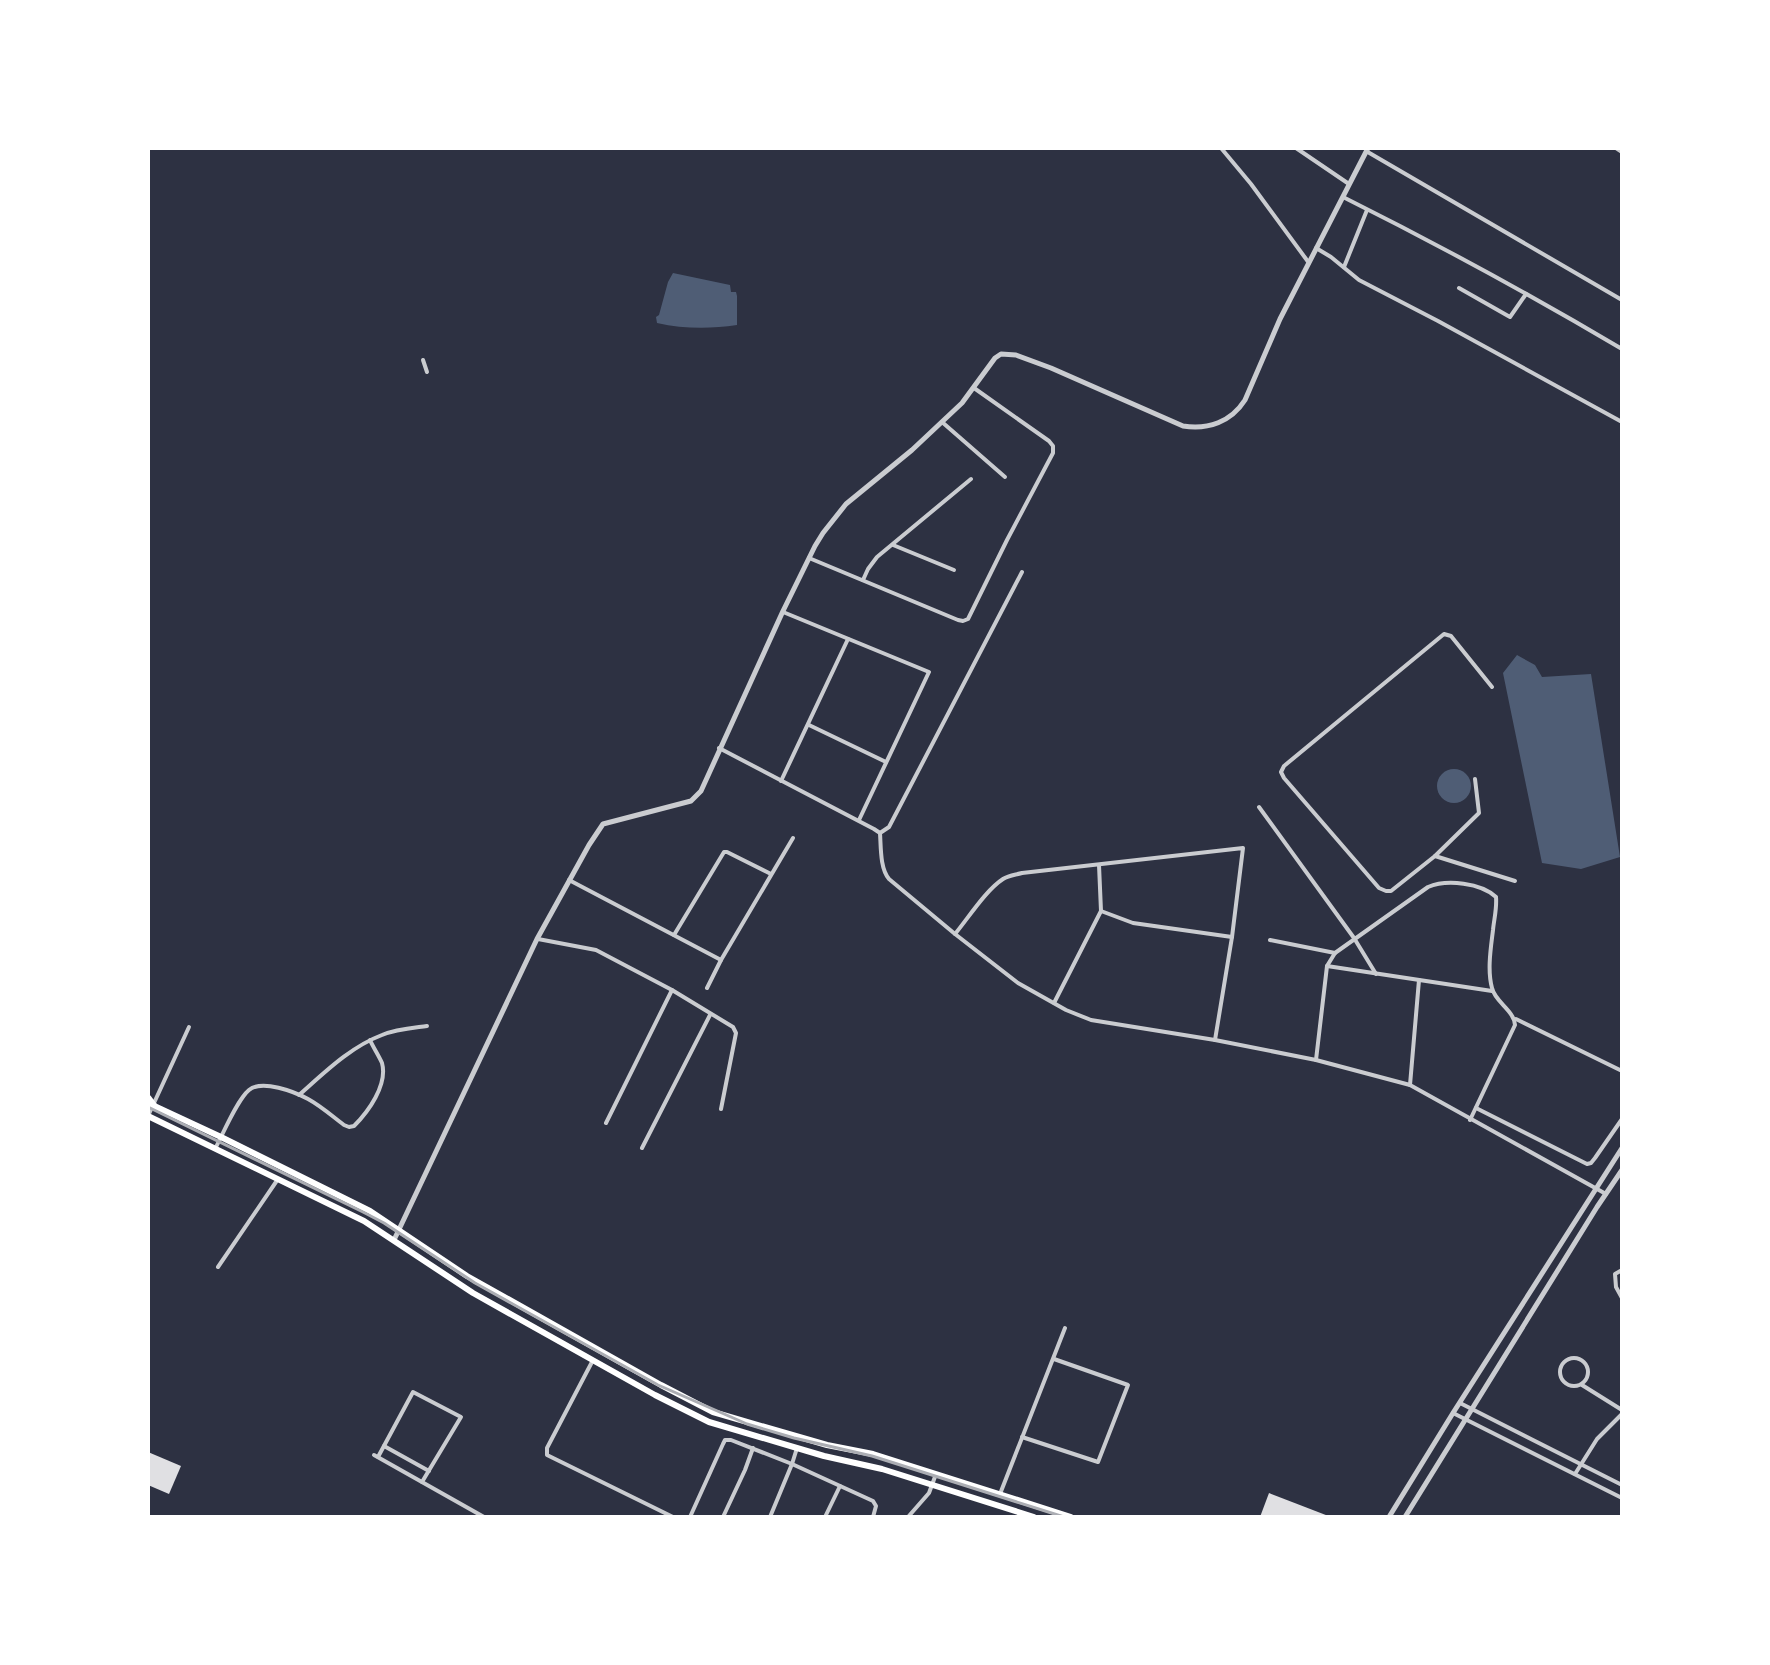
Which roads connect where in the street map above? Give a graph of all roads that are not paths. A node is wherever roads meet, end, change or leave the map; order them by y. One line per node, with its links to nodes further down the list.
1 (1221, 148): 10 (street)
2 (1296, 148): 6 (street)
3 (1616, 148): 5 (street)
4 (1367, 150): 6 (street); 14 (street)
5 (1622, 152)
6 (1349, 184): 7 (street)
7 (1343, 197): 8 (street); 9 (street)
8 (1367, 209): 11 (street); 13 (street)
9 (1316, 248): 10 (street); 11 (street)
10 (1309, 263): 18 (street)
11 (1344, 267): 20 (street)
12 (1459, 288): 13 (street)
13 (1526, 294): 15 (street)
14 (1622, 300)
15 (1622, 349)
16 (423, 360): 17 (street)
17 (427, 372)
18 (974, 388): 19 (street); 27 (street)
19 (942, 422): 21 (street); 24 (street)
20 (1622, 422)
21 (1005, 477)
22 (971, 479): 23 (street)
23 (891, 545): 25 (street); 27 (street)
24 (809, 558): 27 (street); 28 (street)
25 (954, 570)
26 (1022, 572): 38 (street)
27 (863, 580)
28 (783, 611): 29 (street); 32 (street)
29 (848, 639): 31 (street); 33 (street)
30 (1492, 687): 40 (street)
31 (808, 725): 33 (street); 35 (street)
32 (719, 748): 35 (street); 43 (street)
33 (886, 762): 37 (street)
34 (1475, 779): 40 (street)
35 (781, 781): 37 (street)
36 (1259, 807): 49 (street)
37 (859, 820): 38 (street)
38 (880, 833): 46 (street)
39 (793, 838): 42 (street)
40 (1435, 856): 44 (street)
41 (1099, 865): 45 (street); 46 (street); 48 (street)
42 (771, 874): 47 (street); 53 (street)
43 (569, 880): 47 (street); 50 (street)
44 (1515, 881)
45 (1101, 911): 48 (street); 60 (street)
46 (955, 934): 60 (street)
47 (674, 935): 53 (street)
48 (1232, 937): 66 (street)
49 (1354, 938): 52 (street); 55 (street); 59 (street)
50 (537, 939): 58 (street); 86 (street)
51 (1270, 940): 52 (street)
52 (1335, 953): 54 (street)
53 (721, 960): 57 (street)
54 (1327, 966): 55 (street); 67 (street)
55 (1376, 974): 56 (street)
56 (1419, 980): 59 (street); 69 (street)
57 (707, 988)
58 (672, 990): 61 (street); 77 (street)
59 (1492, 991): 62 (street)
60 (1054, 1003): 66 (street)
61 (711, 1014): 73 (street); 79 (street)
62 (1515, 1019): 68 (street); 72 (street)
63 (427, 1026): 65 (street)
64 (189, 1027): 71 (street)
65 (370, 1040): 70 (street); 70 (street)
66 (1215, 1040): 67 (street)
67 (1316, 1060): 69 (street)
68 (1622, 1071)
69 (1410, 1085): 76 (street)
70 (299, 1095): 78 (street)
71 (150, 1102): 74 (street); 78 (main road)
72 (1476, 1108): 75 (street); 76 (street)
73 (721, 1109)
74 (148, 1116): 81 (main road)
75 (1622, 1119)
76 (1470, 1120): 84 (street)
77 (606, 1123)
78 (221, 1137): 81 (street); 86 (main road)
79 (642, 1148)
80 (1622, 1148): 84 (street)
81 (215, 1149): 83 (main road)
82 (1622, 1170): 85 (street)
83 (278, 1179): 87 (main road); 88 (street)
84 (1595, 1187): 85 (street); 95 (street)
85 (1606, 1194): 96 (street)
86 (399, 1229): 87 (street); 100 (main road)
87 (394, 1240): 93 (main road)
88 (218, 1267)
89 (1622, 1270): 90 (street)
90 (1622, 1298)
91 (1065, 1328): 92 (street)
92 (1054, 1359): 101 (street); 101 (street)
93 (593, 1360): 104 (main road); 117 (street)
94 (1582, 1385): 94 (street); 97 (street)
95 (1459, 1403): 96 (street); 98 (street)
96 (1473, 1410): 99 (street); 106 (street)
97 (1622, 1412): 106 (street)
98 (1453, 1413): 99 (street); 126 (street)
99 (1467, 1420): 109 (street); 127 (street)
100 (800, 1437): 104 (main road); 108 (main road)
101 (1022, 1437): 114 (street)
102 (384, 1446): 107 (street); 107 (street); 110 (street)
103 (753, 1448): 105 (street); 118 (street); 119 (street)
104 (797, 1448): 105 (street); 111 (main road)
105 (792, 1464): 113 (street); 120 (street)
106 (1581, 1465): 109 (street); 112 (street)
107 (429, 1471): 110 (street)
108 (936, 1474): 111 (street); 114 (main road)
109 (1575, 1474): 115 (street)
110 (422, 1482): 116 (street)
111 (933, 1484): 123 (street); 124 (main road)
112 (1622, 1485)
113 (840, 1486): 121 (street); 122 (street)
114 (1000, 1495): 125 (main road)
115 (1622, 1498)
116 (484, 1517)
117 (673, 1517)
118 (690, 1517)
119 (723, 1517)
120 (770, 1517)
121 (825, 1517)
122 (873, 1517)
123 (908, 1517)
124 (1034, 1517)
125 (1071, 1517)
126 (1389, 1517)
127 (1405, 1517)

